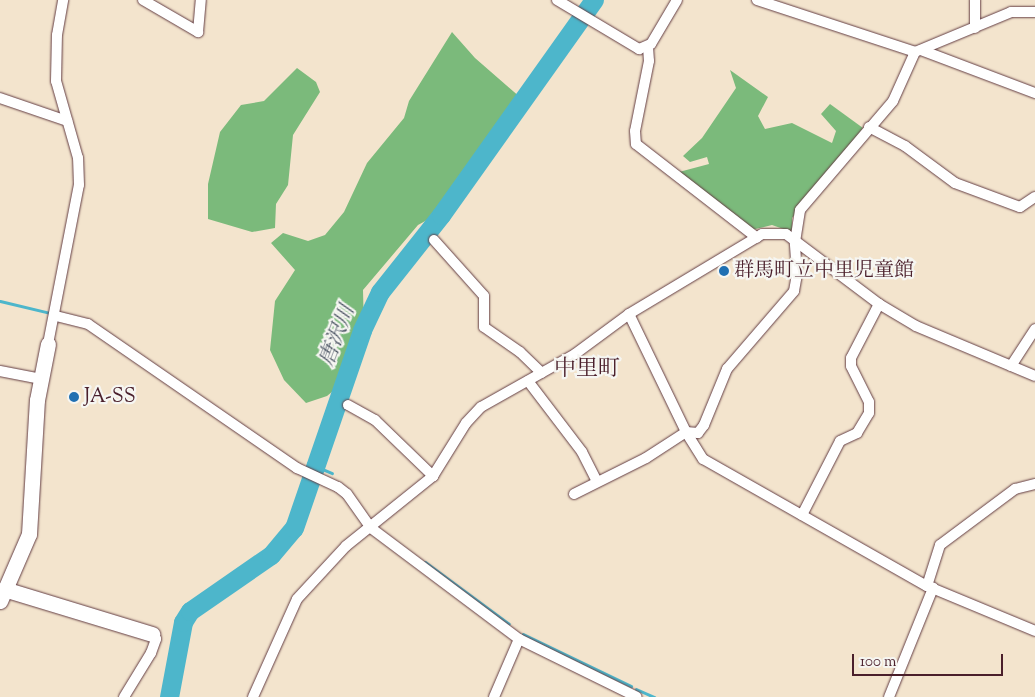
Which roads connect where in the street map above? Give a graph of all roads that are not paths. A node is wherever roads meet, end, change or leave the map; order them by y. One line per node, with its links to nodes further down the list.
1 (63, 0): 15 (street)
2 (143, 0): 3 (street)
3 (201, 0)
4 (557, 0): 11 (street)
5 (678, 0): 11 (street)
6 (759, 0): 12 (street)
7 (975, 0): 10 (street)
8 (1020, 5): 9 (street); 10 (street)
9 (1035, 12)
10 (976, 28): 12 (street)
11 (648, 47): 18 (street)
12 (918, 51): 13 (street); 16 (street)
13 (1035, 93)
14 (0, 98): 15 (street)
15 (68, 121): 23 (street)
16 (869, 127): 17 (street); 20 (street)
17 (1035, 197)
18 (757, 238): 20 (street); 22 (street)
19 (434, 240): 28 (street)
20 (795, 242): 21 (street); 33 (street)
21 (879, 304): 26 (street); 38 (street)
22 (629, 314): 28 (street); 33 (street)
23 (56, 316): 25 (street); 39 (street)
24 (1035, 329): 26 (street)
25 (48, 344): 30 (street)
26 (1011, 366): 29 (street)
27 (0, 371): 30 (street)
28 (542, 373): 31 (street)
29 (1035, 376)
30 (41, 380): 41 (street)
31 (528, 381): 34 (street); 35 (street)
32 (348, 405): 34 (street)
33 (686, 432): 35 (street); 38 (street)
34 (433, 476): 39 (street)
35 (597, 481): 37 (street)
36 (1035, 484): 40 (street)
37 (574, 494)
38 (802, 515): 40 (street)
39 (371, 528): 44 (street); 47 (street)
40 (930, 587): 42 (street); 49 (street)
41 (2, 595): 43 (street)
42 (1035, 631)
43 (152, 634): 46 (street)
44 (519, 639): 45 (street); 48 (street)
45 (630, 696)
46 (124, 697)
47 (253, 697)
48 (494, 697)
49 (889, 697)

